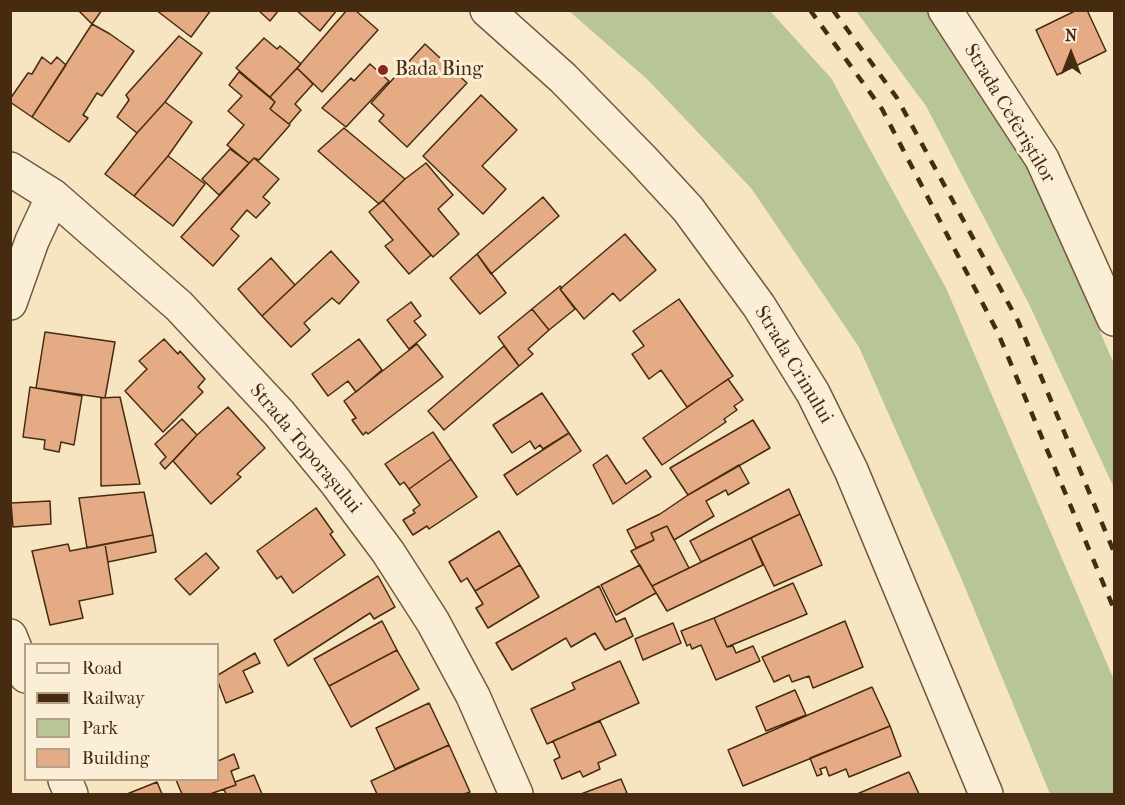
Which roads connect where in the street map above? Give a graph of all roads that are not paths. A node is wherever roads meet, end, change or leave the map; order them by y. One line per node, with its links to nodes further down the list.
1 (488, 10): 12 (street, Strada Crinului)
2 (945, 10): 6 (street, Strada Ceferiștilor)
3 (10, 169): 4 (street, Strada Toporașului)
4 (53, 196): 5 (street); 11 (street, Strada Toporașului)
5 (10, 303)
6 (1114, 319)
7 (10, 636): 8 (street)
8 (24, 671)
9 (65, 781): 10 (street)
10 (71, 795)
11 (516, 795)
12 (986, 795)

